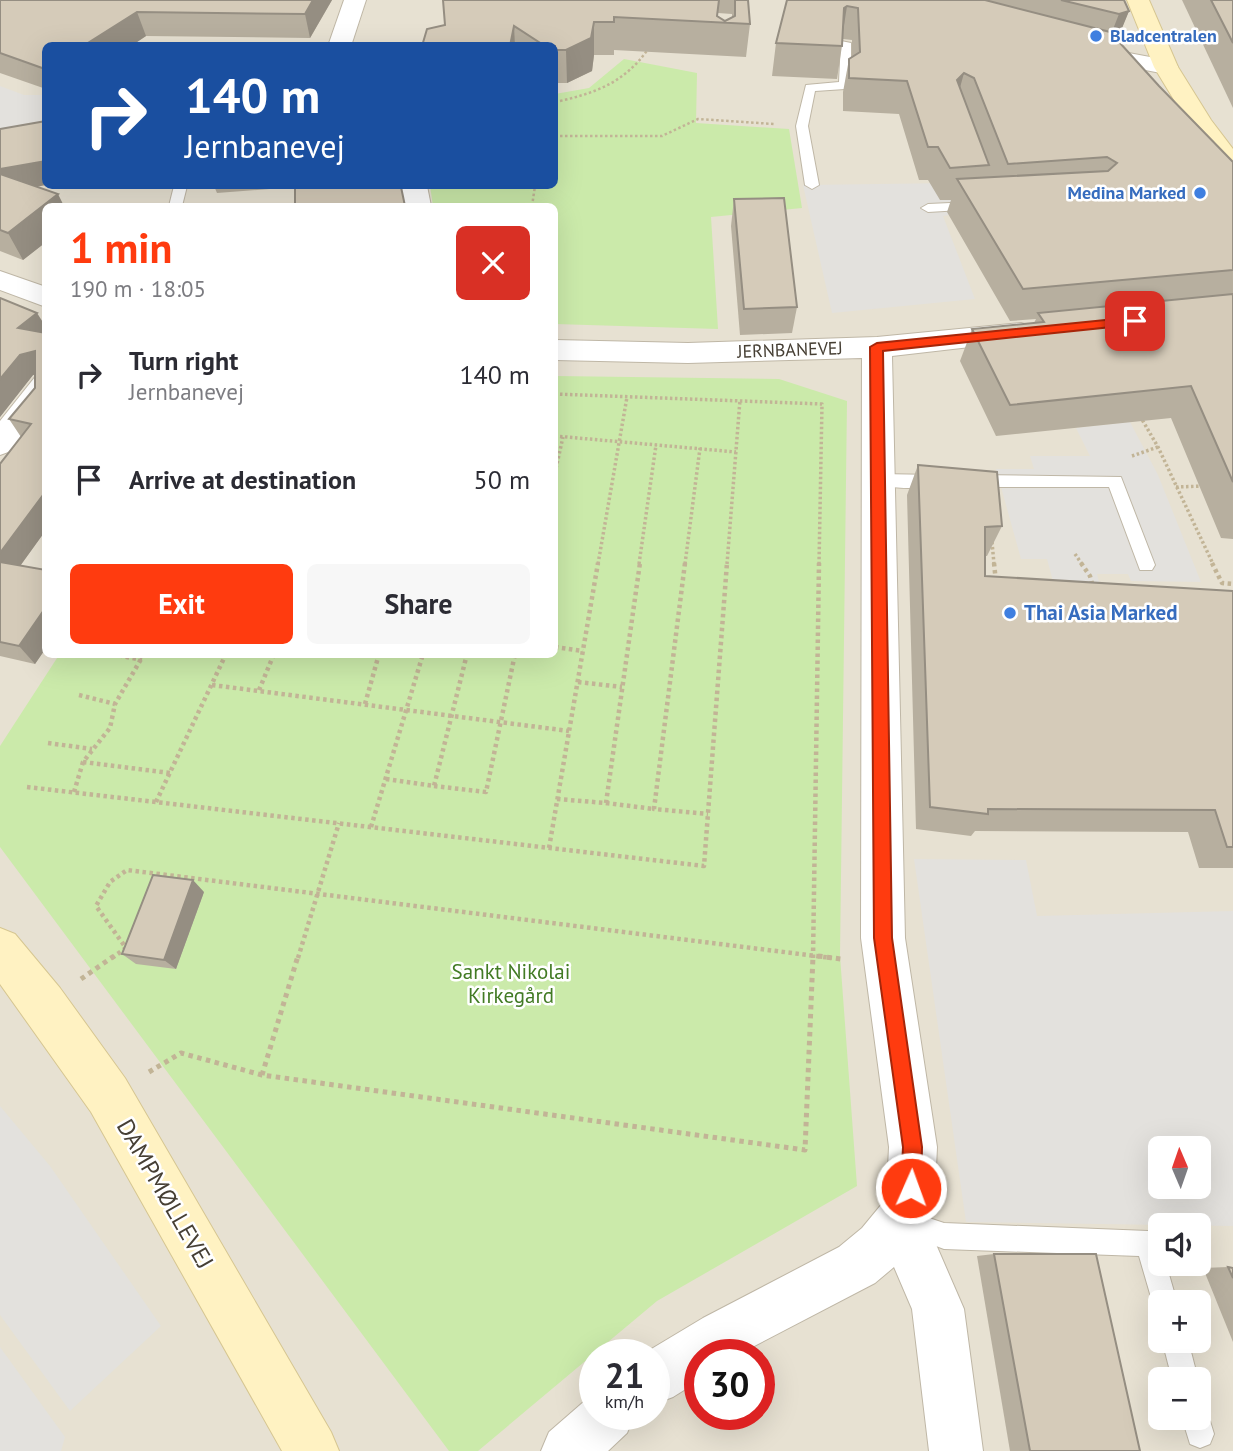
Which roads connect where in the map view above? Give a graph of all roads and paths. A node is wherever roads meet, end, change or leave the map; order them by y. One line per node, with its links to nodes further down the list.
1 (355, 0): 3 (street)
2 (1138, 0): 7 (street)
3 (340, 42)
4 (845, 43): 9 (lane)
5 (1062, 46): 7 (street)
6 (649, 47): 8 (path)
7 (1166, 67): 11 (street)
8 (558, 101)
9 (802, 126): 10 (path); 12 (lane)
10 (558, 136)
11 (1233, 167)
12 (812, 185)
13 (990, 204): 14 (lane)
14 (928, 208)
15 (0, 280): 16 (street)
16 (42, 296)
17 (1050, 330): 18 (street, JERNBANEVEJ)
18 (877, 347): 19 (street, JERNBANEVEJ); 33 (street)
19 (558, 350)
20 (42, 390): 28 (street)
21 (558, 394): 22 (path)
22 (627, 397): 23 (path); 27 (path)
23 (740, 401): 31 (path); 82 (path)
24 (1139, 415): 35 (path)
25 (558, 436): 26 (path)
26 (563, 437): 27 (path); 32 (path)
27 (619, 442): 29 (path); 45 (path)
28 (0, 443)
29 (656, 445): 30 (path); 55 (path)
30 (700, 448): 31 (path); 75 (path)
31 (736, 452): 76 (path)
32 (558, 460)
33 (879, 480): 38 (lane); 83 (street)
34 (1210, 486): 35 (path)
35 (1177, 487): 39 (path)
36 (991, 537): 41 (path)
37 (1075, 554): 43 (path)
38 (1146, 565)
39 (1222, 583): 40 (path); 42 (path)
40 (1233, 584)
41 (996, 587)
42 (1228, 594)
43 (1097, 597)
44 (558, 648): 45 (path)
45 (583, 651): 53 (path)
46 (142, 658): 58 (path)
47 (224, 658): 54 (path)
48 (272, 658): 56 (path)
49 (378, 658): 59 (path)
50 (422, 658): 60 (path)
51 (466, 658): 61 (path)
52 (514, 658): 62 (path)
53 (578, 682): 55 (path); 63 (path)
54 (212, 685): 56 (path); 67 (path)
55 (622, 687): 74 (path)
56 (259, 690): 59 (path)
57 (79, 695): 58 (path)
58 (115, 704): 65 (path)
59 (365, 704): 60 (path)
60 (406, 710): 61 (path); 68 (path)
61 (452, 716): 62 (path); 69 (path)
62 (501, 722): 63 (path); 69 (path)
63 (569, 731): 72 (path)
64 (48, 743): 65 (path)
65 (92, 749): 66 (path)
66 (83, 762): 67 (path); 71 (path)
67 (170, 773): 73 (path)
68 (386, 779): 69 (path); 78 (path)
69 (434, 786)
70 (27, 787): 71 (path)
71 (74, 792): 73 (path)
72 (557, 799): 74 (path); 79 (path)
73 (156, 802): 77 (path)
74 (606, 803): 75 (path)
75 (654, 809): 76 (path)
76 (708, 814): 79 (path)
77 (338, 823): 78 (path); 80 (path)
78 (371, 827): 79 (path)
79 (549, 848)
80 (317, 894): 82 (path); 84 (path); 85 (path)
81 (0, 949): 84 (street, DAMPMØLLEVEJ)
82 (813, 956): 83 (path); 85 (path)
83 (887, 965): 87 (street)
84 (44, 1004): 86 (street, DAMPMØLLEVEJ)
85 (262, 1076): 86 (path)
86 (108, 1095): 91 (street, DAMPMØLLEVEJ)
87 (901, 1220): 88 (lane); 89 (street); 93 (street)
88 (1161, 1290)
89 (670, 1368)
90 (591, 1430): 92 (street)
91 (312, 1451)
92 (568, 1451)
93 (956, 1451)

